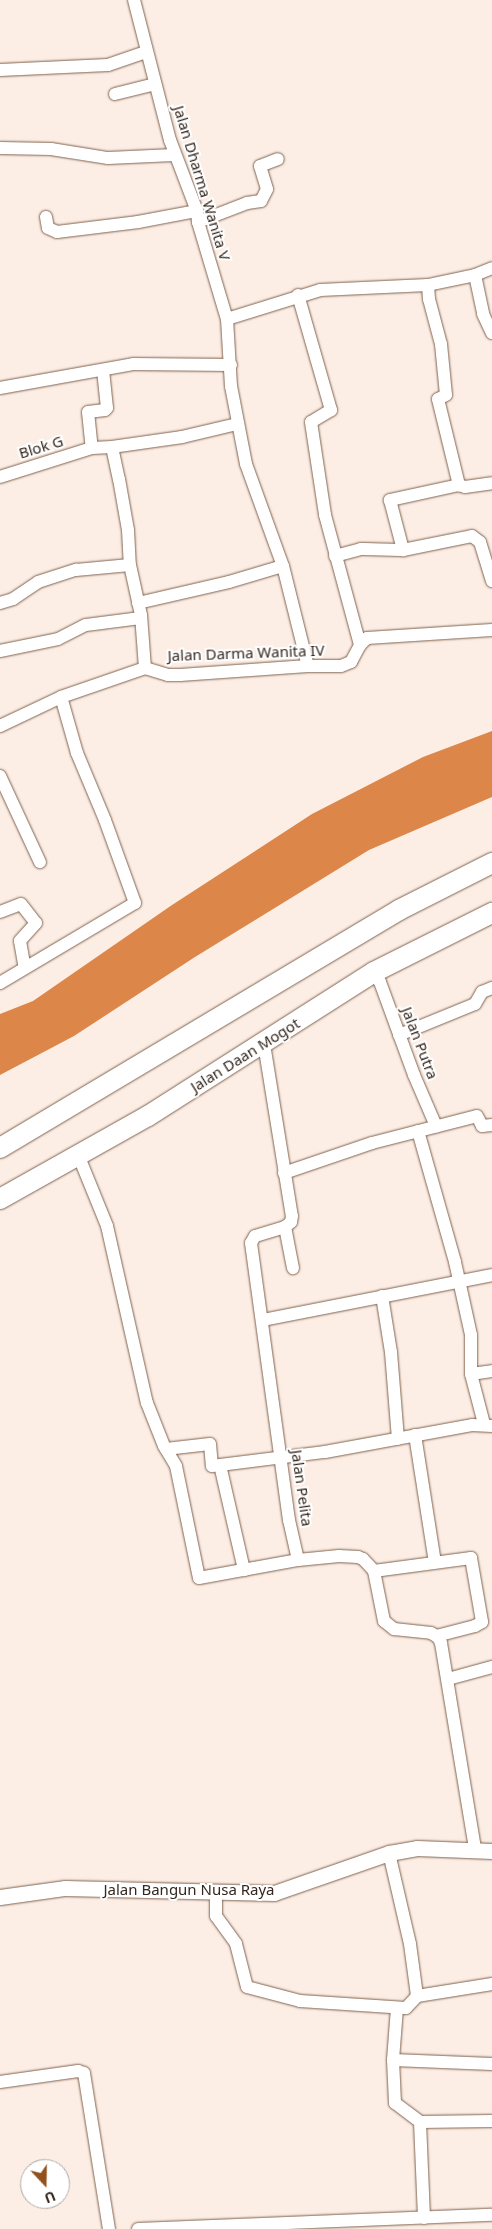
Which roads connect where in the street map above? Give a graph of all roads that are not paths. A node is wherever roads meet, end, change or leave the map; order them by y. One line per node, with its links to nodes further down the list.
1 (134, 0): 2 (street, Jalan Dharma Wanita V)
2 (146, 52): 3 (street); 4 (street, Jalan Dharma Wanita V)
3 (0, 70)
4 (155, 84): 5 (street); 7 (street, Jalan Dharma Wanita V)
5 (114, 94)
6 (0, 148): 7 (street)
7 (174, 155): 9 (street, Jalan Dharma Wanita V)
8 (278, 159): 9 (street)
9 (197, 216): 10 (street); 15 (street, Jalan Dharma Wanita V)
10 (46, 217)
11 (492, 268): 12 (street)
12 (475, 275): 13 (street); 16 (street)
13 (428, 285): 14 (street); 25 (street)
14 (298, 295): 15 (street); 27 (street)
15 (227, 319): 17 (street, Jalan Dharma Wanita V)
16 (492, 333)
17 (231, 365): 18 (street); 20 (street, Jalan Dharma Wanita V)
18 (103, 370): 19 (street); 22 (street)
19 (0, 388)
20 (238, 424): 21 (street, Blok G); 29 (street, Jalan Dharma Wanita V)
21 (112, 447): 22 (street, Blok G); 28 (street)
22 (92, 448): 23 (street, Blok G)
23 (0, 477)
24 (492, 483): 25 (street)
25 (459, 484): 26 (street)
26 (403, 550): 27 (street); 30 (street)
27 (335, 556): 35 (street)
28 (130, 565): 31 (street); 32 (street)
29 (283, 566): 32 (street); 37 (street, Jalan Dharma Wanita V)
30 (492, 581)
31 (0, 603)
32 (138, 603): 33 (street)
33 (141, 618): 36 (street); 38 (street)
34 (492, 630): 35 (street)
35 (360, 645): 37 (street, Jalan Darma Wanita IV)
36 (0, 651)
37 (308, 666): 38 (street, Jalan Darma Wanita IV)
38 (145, 668): 39 (street)
39 (61, 697): 40 (street); 46 (street)
40 (0, 726)
41 (0, 776): 42 (street)
42 (40, 862)
43 (492, 863): 55 (highway)
44 (0, 912): 46 (street)
45 (492, 913): 47 (highway, Jalan Daan Mogot)
46 (25, 968): 48 (street)
47 (374, 972): 50 (street, Jalan Putra); 51 (highway, Jalan Daan Mogot)
48 (0, 983)
49 (492, 988): 50 (street)
50 (399, 1035): 53 (street, Jalan Putra)
51 (264, 1044): 56 (highway, Jalan Daan Mogot); 57 (street)
52 (492, 1125): 53 (street)
53 (436, 1126): 54 (street)
54 (418, 1131): 57 (street); 62 (street)
55 (0, 1148)
56 (79, 1157): 58 (highway, Jalan Daan Mogot); 70 (street)
57 (284, 1173): 59 (street)
58 (0, 1199)
59 (286, 1227): 60 (street); 64 (street, Jalan Pelita)
60 (293, 1268)
61 (492, 1274): 62 (street)
62 (458, 1281): 63 (street); 66 (street)
63 (382, 1296): 64 (street); 69 (street)
64 (263, 1320): 71 (street, Jalan Pelita)
65 (492, 1371): 66 (street)
66 (471, 1374): 67 (street)
67 (488, 1425): 68 (street)
68 (415, 1436): 69 (street); 74 (street)
69 (398, 1439): 71 (street)
70 (166, 1449): 72 (street); 75 (street)
71 (282, 1458): 72 (street); 73 (street, Jalan Pelita)
72 (220, 1465): 75 (street)
73 (298, 1560): 75 (street); 76 (street)
74 (435, 1562): 76 (street); 77 (street)
75 (244, 1570)
76 (374, 1571): 77 (street)
77 (436, 1636): 79 (street)
78 (492, 1667): 79 (street)
79 (448, 1678): 80 (street)
80 (475, 1849): 81 (street, Jalan Bangun Nusa Raya); 82 (street, Jalan Bangun Nusa Raya)
81 (492, 1851)
82 (389, 1852): 83 (street, Jalan Bangun Nusa Raya); 86 (street)
83 (216, 1892): 84 (street, Jalan Bangun Nusa Raya); 87 (street)
84 (0, 1897)
85 (492, 1984): 86 (street)
86 (417, 1996): 87 (street)
87 (397, 2008): 88 (street)
88 (393, 2060): 89 (street); 92 (street)
89 (492, 2064)
90 (0, 2082): 95 (street)
91 (492, 2121): 92 (street)
92 (420, 2122): 94 (street)
93 (492, 2215): 94 (street)
94 (424, 2218): 96 (street)
95 (109, 2229)
96 (138, 2229)

